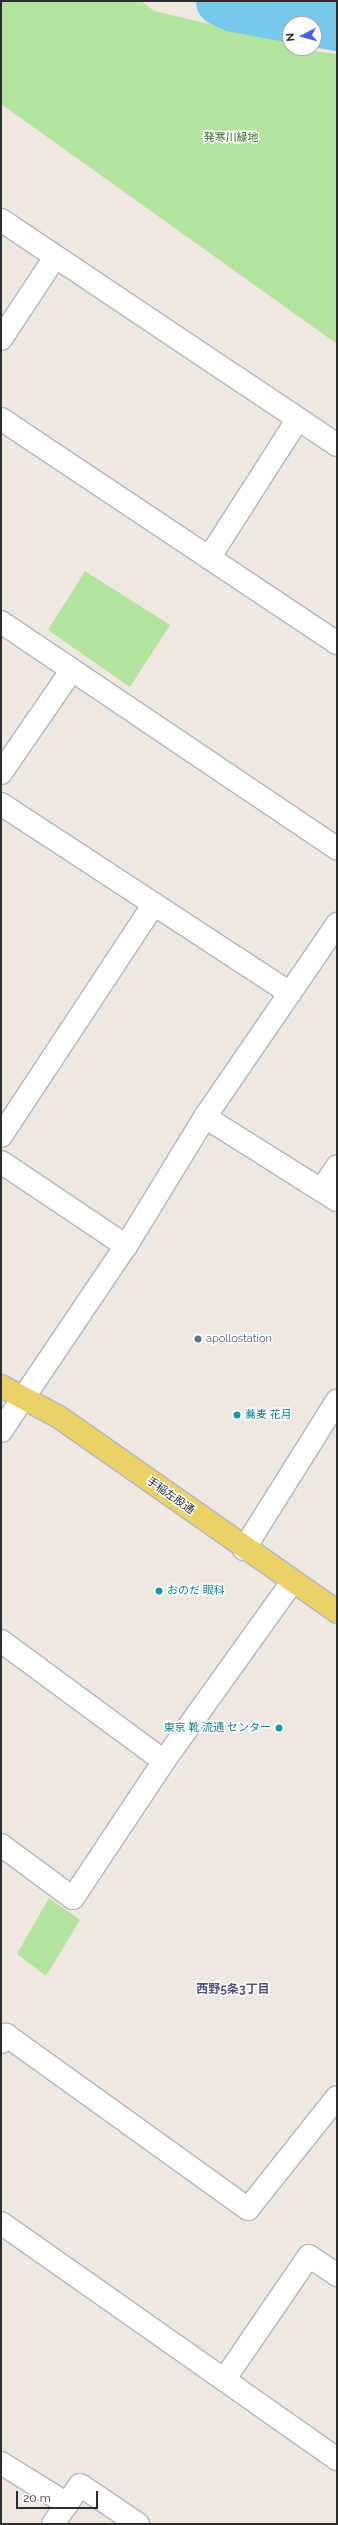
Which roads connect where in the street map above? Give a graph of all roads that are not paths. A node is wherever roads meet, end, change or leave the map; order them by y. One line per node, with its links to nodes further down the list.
1 (1, 220): 2 (street)
2 (56, 257): 3 (street); 5 (street)
3 (1, 338)
4 (1, 419): 7 (street)
5 (298, 419): 6 (street); 7 (street)
6 (337, 445)
7 (209, 558): 9 (street)
8 (1, 622): 10 (street)
9 (337, 643)
10 (71, 670): 11 (street); 13 (street)
11 (1, 773)
12 (1, 804): 14 (street)
13 (337, 849)
14 (154, 904): 16 (street); 18 (street)
15 (337, 924): 16 (street)
16 (290, 993): 17 (street)
17 (205, 1117): 21 (street); 22 (street)
18 (1, 1136)
19 (1, 1162): 22 (street)
20 (337, 1167): 21 (street)
21 (329, 1194)
22 (126, 1246): 24 (street)
23 (1, 1386): 24 (main road, 手稲左股通)
24 (22, 1400): 26 (street); 27 (main road, 手稲左股通)
25 (337, 1401): 27 (street)
26 (1, 1431)
27 (244, 1549): 28 (main road, 手稲左股通)
28 (292, 1582): 29 (main road, 手稲左股通); 31 (street)
29 (337, 1612)
30 (1, 1641): 31 (street)
31 (164, 1761): 32 (street)
32 (1, 1845)
33 (1, 2042): 34 (street)
34 (337, 2097)
35 (1, 2223): 37 (street)
36 (337, 2275): 37 (street)
37 (224, 2380): 38 (street)
38 (337, 2459)
39 (1, 2463): 40 (street)
40 (67, 2504): 41 (street); 42 (street)
41 (53, 2524)
42 (138, 2524)

